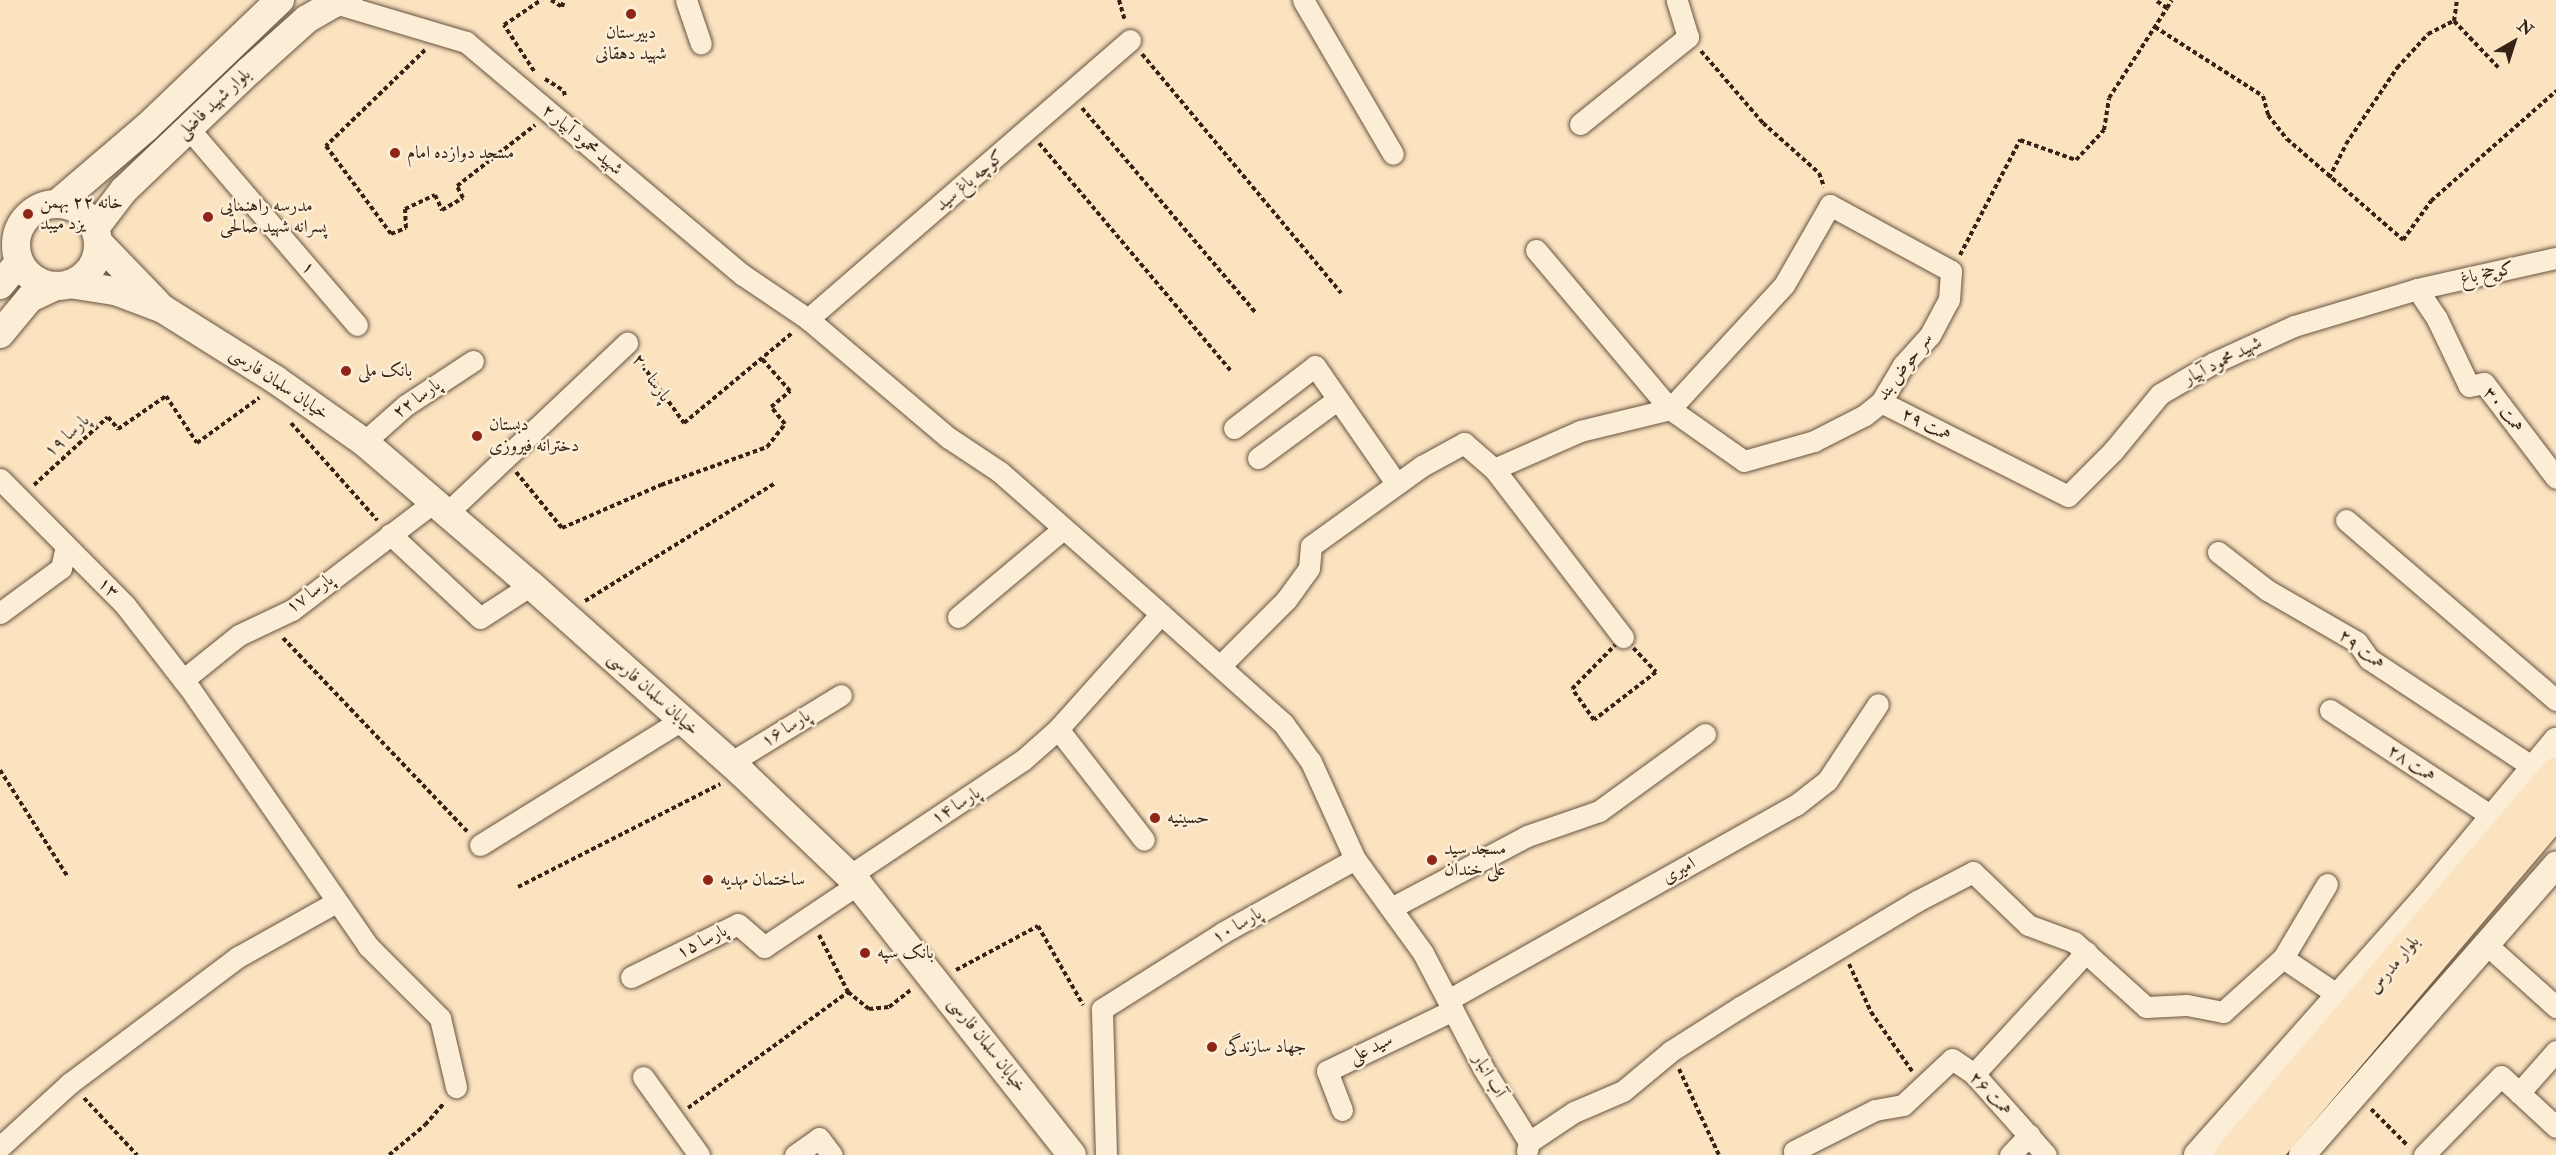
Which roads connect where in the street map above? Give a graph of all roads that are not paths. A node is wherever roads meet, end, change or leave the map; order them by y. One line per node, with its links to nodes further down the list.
1 (280, 0): 11 (main road, بلوار شهید فاضلی)
2 (686, 0): 7 (street)
3 (1303, 0): 10 (street)
4 (1677, 0): 8 (street)
5 (342, 1): 9 (main road, بلوار شهید فاضلی); 21 (street, شهید محمود آبیار ۲)
6 (1130, 40): 21 (street, کوچه باغ سید)
7 (701, 44)
8 (1580, 124)
9 (189, 129): 13 (main road, بلوار شهید فاضلی); 22 (street, ۱)
10 (1393, 154)
11 (47, 206): 12 (main road); 13 (main road); 15 (main road)
12 (0, 214)
13 (96, 235): 18 (main road); 20 (main road, خیابان سلمان فارسی)
14 (1536, 250): 28 (street)
15 (12, 256): 17 (main road); 18 (main road)
16 (2556, 258): 19 (street, کوچخ باغ)
17 (0, 285)
18 (63, 285): 20 (main road, خیابان سلمان فارسی); 23 (main road)
19 (2417, 289): 33 (street, همت ۳۰); 36 (street, شهید محمود آبیار)
20 (163, 309): 30 (main road, خیابان سلمان فارسی)
21 (808, 319): 39 (street, شهید محمود آبیار ۲)
22 (357, 325)
23 (0, 334)
24 (627, 343): 37 (street, پارسا ۲۰)
25 (472, 361): 30 (street, پارسا ۲۲)
26 (1338, 399): 29 (street); 31 (street); 35 (street)
27 (1881, 402): 28 (street, سر حوض بند); 28 (street, سر حوض بند); 36 (street, همت ۲۹)
28 (1670, 409): 32 (street)
29 (1234, 428)
30 (364, 442): 37 (main road, خیابان سلمان فارسی)
31 (1258, 458)
32 (1494, 469): 35 (street); 47 (street)
33 (2556, 478)
34 (0, 479): 41 (street, ۱۳)
35 (1396, 483): 48 (street)
36 (2068, 496)
37 (440, 508): 40 (street, پارسا ۱۷); 43 (main road, خیابان سلمان فارسی)
38 (2346, 520): 51 (street)
39 (1063, 529): 45 (street, شهید محمود آبیار ۲); 46 (street)
40 (390, 534): 43 (street); 49 (street, پارسا ۱۷)
41 (66, 547): 44 (street); 49 (street, ۱۳)
42 (2218, 552): 59 (street, همت ۲۹)
43 (531, 585): 54 (main road, خیابان سلمان فارسی)
44 (0, 613)
45 (1161, 614): 48 (street, شهید محمود آبیار ۲); 55 (street, پارسا ۱۴)
46 (958, 617)
47 (1623, 636)
48 (1221, 665): 64 (street, شهید محمود آبیار ۲)
49 (194, 693): 68 (street, ۱۳)
50 (841, 695): 58 (street, پارسا ۱۶)
51 (2556, 700)
52 (1878, 704): 75 (street, امیری)
53 (2330, 710): 61 (street, همت ۲۸)
54 (683, 719): 58 (main road, خیابان سلمان فارسی); 63 (street)
55 (1058, 729): 62 (street); 66 (street, پارسا ۱۴)
56 (1705, 734): 69 (street)
57 (2556, 741): 59 (street)
58 (736, 768): 66 (main road, خیابان سلمان فارسی)
59 (2545, 771): 61 (street); 97 (main road, بلوار مدرس)
60 (2556, 810): 98 (main road, بلوار مدرس)
61 (2493, 817): 74 (street)
62 (1144, 840)
63 (480, 845)
64 (1356, 859): 69 (street); 92 (street, پارسا ۱۰)
65 (2556, 865): 70 (street)
66 (853, 880): 73 (street, پارسا ۱۵); 91 (main road, خیابان سلمان فارسی)
67 (2327, 884): 72 (street)
68 (336, 902): 80 (street, ۱۳); 85 (street)
69 (1390, 908): 75 (street)
70 (2487, 945): 76 (street); 99 (street)
71 (2086, 952): 72 (street); 78 (street); 86 (street)
72 (2283, 958): 74 (street)
73 (631, 977)
74 (2338, 995): 96 (street)
75 (1450, 1005): 82 (street, سید علی); 86 (street, آب انبار)
76 (2556, 1007)
77 (2556, 1052): 81 (street)
78 (1974, 1074): 84 (street, همت ۲۶); 93 (street, همت ۲۶)
79 (643, 1077): 88 (street)
80 (456, 1087)
81 (2519, 1093): 83 (street); 87 (street)
82 (1342, 1110)
83 (2556, 1127)
84 (2029, 1135): 94 (street); 95 (street, همت ۲۶)
85 (0, 1147)
86 (1527, 1151)
87 (2417, 1151)
88 (699, 1155)
89 (795, 1155): 90 (street)
90 (832, 1155)
91 (1072, 1155)
92 (1106, 1155)
93 (1795, 1155)
94 (2010, 1155)
95 (2046, 1155)
96 (2197, 1155)
97 (2231, 1155)
98 (2263, 1155)
99 (2302, 1155)

